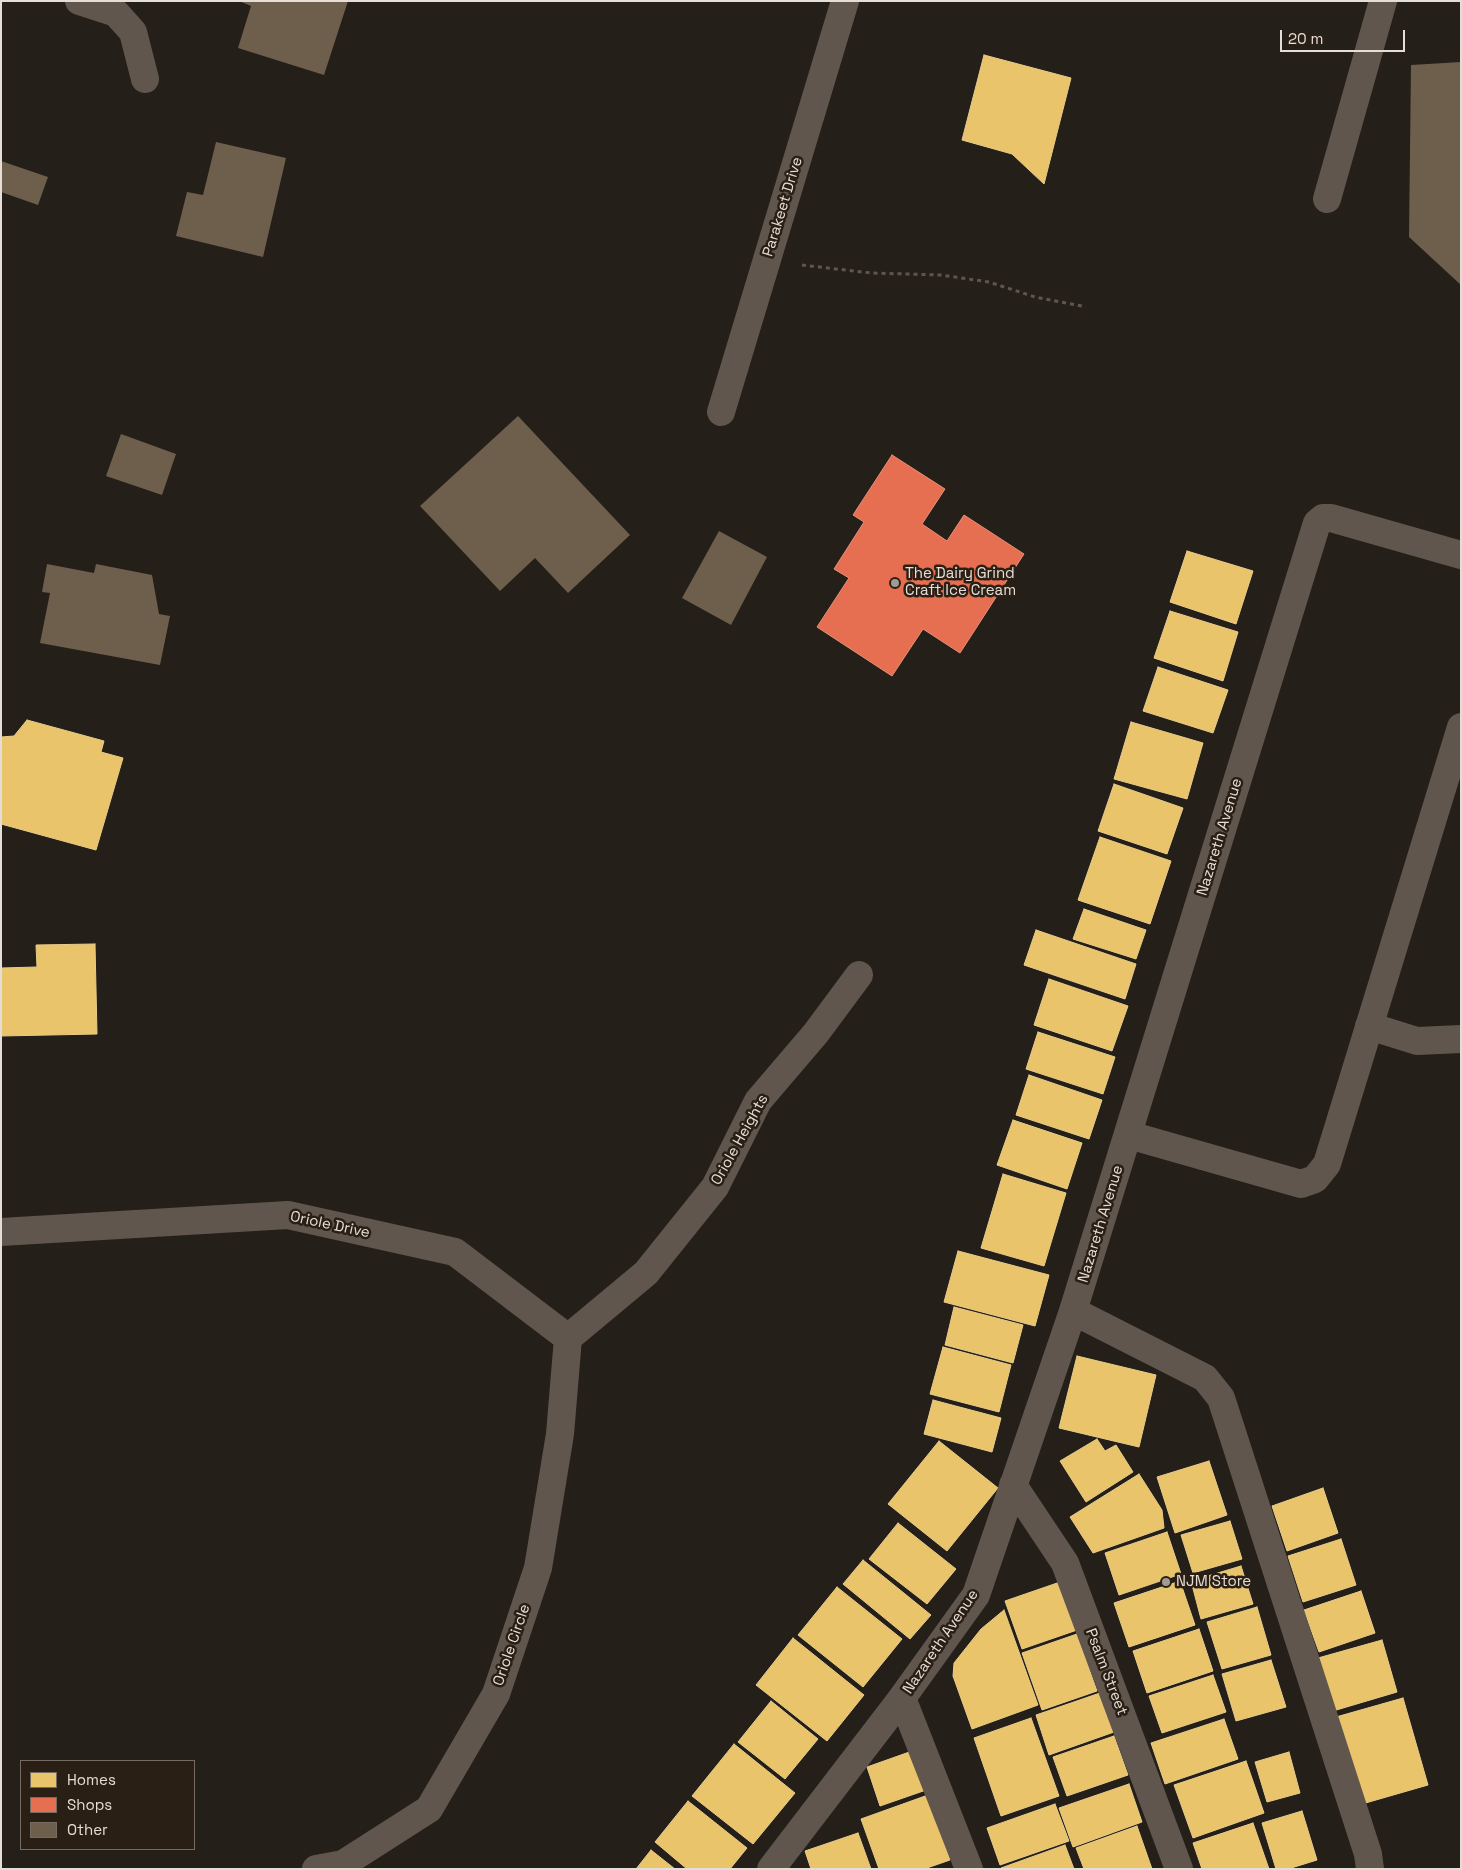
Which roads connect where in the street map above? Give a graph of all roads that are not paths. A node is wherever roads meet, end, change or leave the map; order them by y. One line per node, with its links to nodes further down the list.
1 (79, 1): 4 (street)
2 (845, 1): 6 (street, Parakeet Drive)
3 (1383, 1): 5 (street)
4 (145, 79)
5 (1327, 199)
6 (721, 412)
7 (1461, 555): 12 (street, Nazareth Avenue)
8 (1461, 727): 10 (street)
9 (859, 975): 15 (street, Oriole Heights)
10 (1369, 1026): 11 (street); 12 (street)
11 (1461, 1039)
12 (1129, 1135): 14 (street, Nazareth Avenue)
13 (1, 1232): 15 (street, Oriole Drive)
14 (1073, 1311): 16 (street, Nazareth Avenue); 22 (street)
15 (568, 1338): 18 (street, Oriole Circle)
16 (1014, 1485): 17 (street, Nazareth Avenue); 21 (street, Psalm Street)
17 (902, 1698): 19 (street, Nazareth Avenue); 20 (street)
18 (316, 1869)
19 (771, 1869)
20 (969, 1869)
21 (1179, 1869)
22 (1370, 1869)

